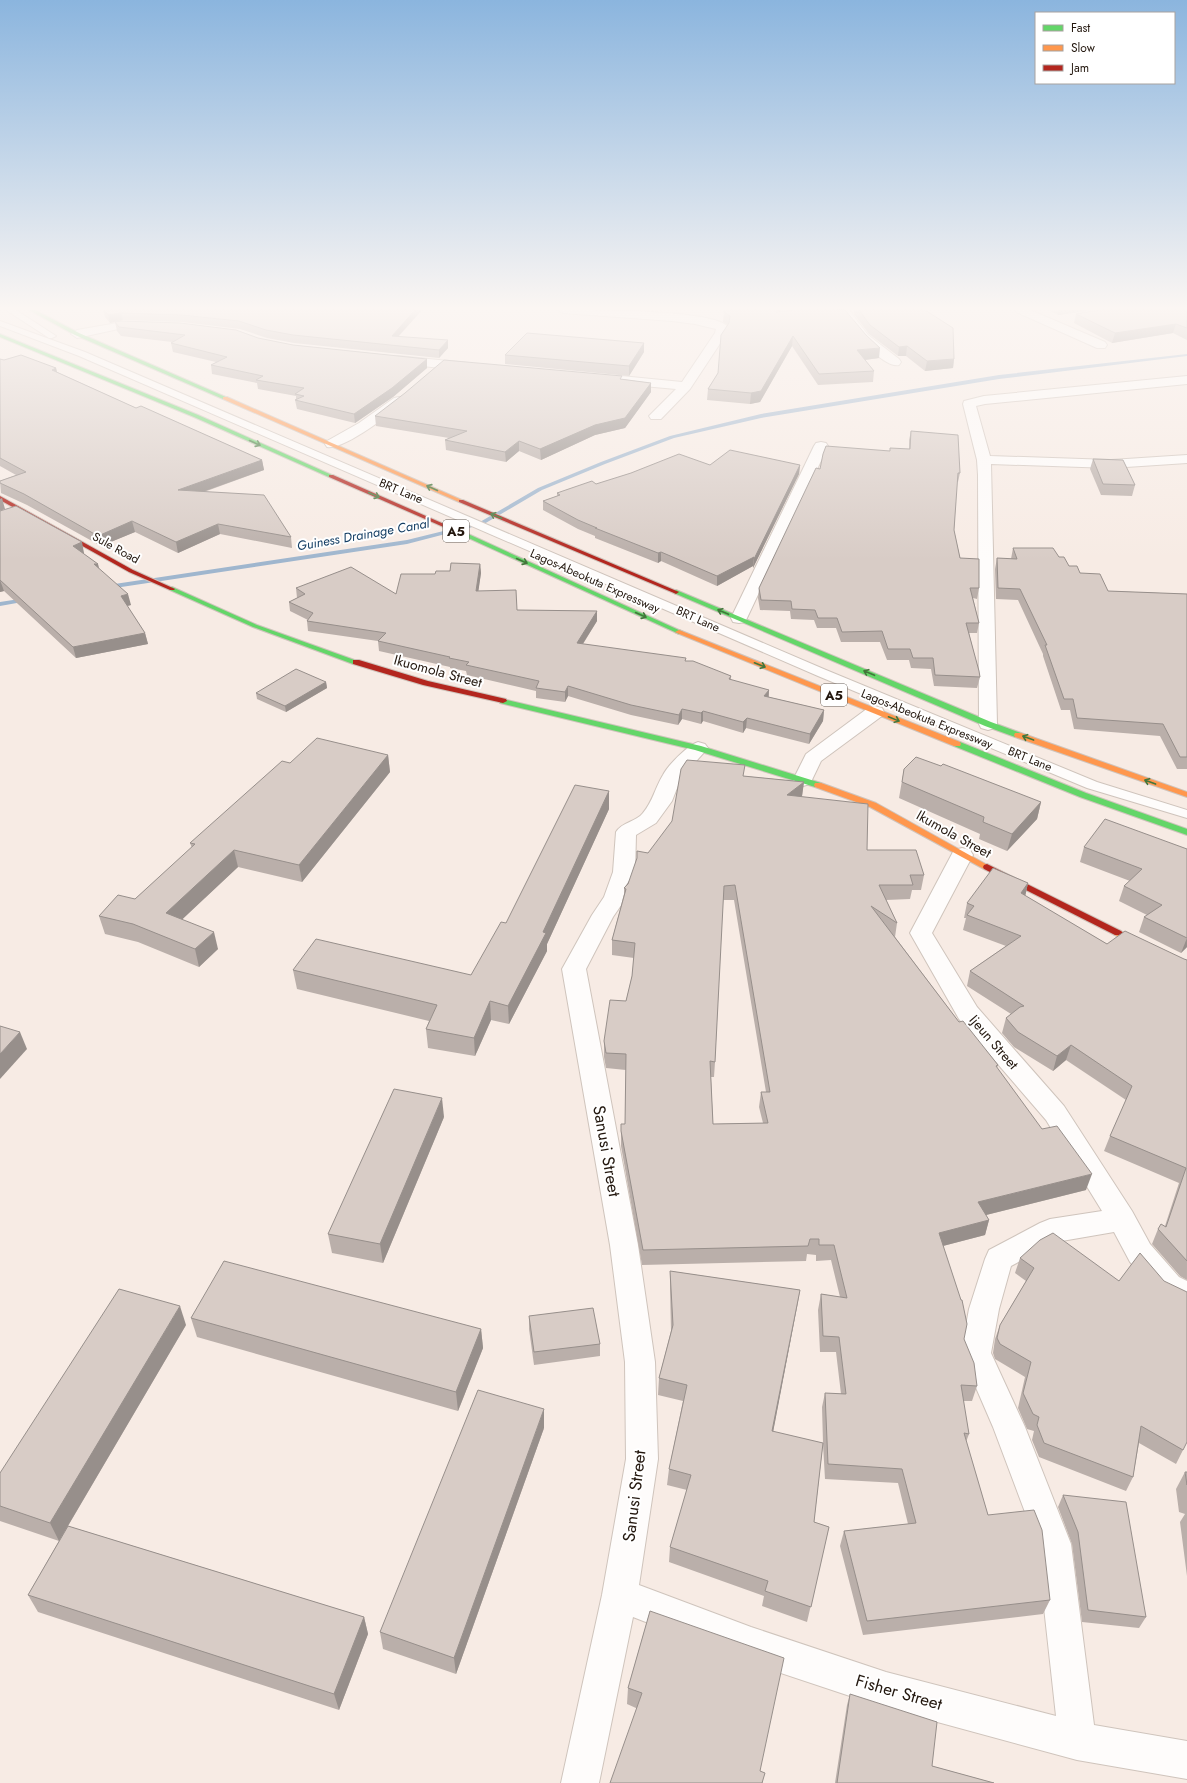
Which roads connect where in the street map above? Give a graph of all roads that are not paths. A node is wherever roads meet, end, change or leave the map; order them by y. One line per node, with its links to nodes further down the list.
1 (140, 393): 17 (main road, Lagos-Abeokuta Expressway / A5, one-way to 17)
2 (173, 393): 22 (lane, BRT Lane)
3 (214, 393): 8 (main road, Lagos-Abeokuta Expressway / A5)
4 (410, 393): 8 (street)
5 (679, 393): 7 (street)
6 (1059, 393): 11 (street)
7 (656, 416)
8 (332, 444): 16 (main road, Lagos-Abeokuta Expressway / A5, one-way to 8)
9 (821, 446): 16 (street)
10 (1187, 459): 11 (street)
11 (984, 460): 18 (street)
12 (0, 498): 13 (main road, Sule Road)
13 (22, 509): 14 (street); 15 (main road, Sule Road)
14 (0, 517)
15 (181, 592): 19 (main road, Ikuomola Street)
16 (739, 618): 18 (main road, Lagos-Abeokuta Expressway / A5, one-way to 16)
17 (875, 712): 20 (street); 23 (main road, Lagos-Abeokuta Expressway / A5, one-way to 23)
18 (988, 724): 21 (main road, Lagos-Abeokuta Expressway / A5, one-way to 18)
19 (698, 748): 20 (main road, Ikumola Street); 28 (street, Sanusi Street)
20 (804, 780): 24 (main road, Ikumola Street)
21 (1187, 795)
22 (1187, 814)
23 (1187, 832)
24 (962, 855): 25 (main road, Ikumola Street); 26 (street, Ijeun Street)
25 (1187, 967)
26 (1122, 1219): 27 (street); 29 (street)
27 (1187, 1296)
28 (620, 1595): 29 (street, Fisher Street); 31 (street)
29 (1077, 1741): 30 (street, Fisher Street)
30 (1187, 1760)
31 (580, 1783)

